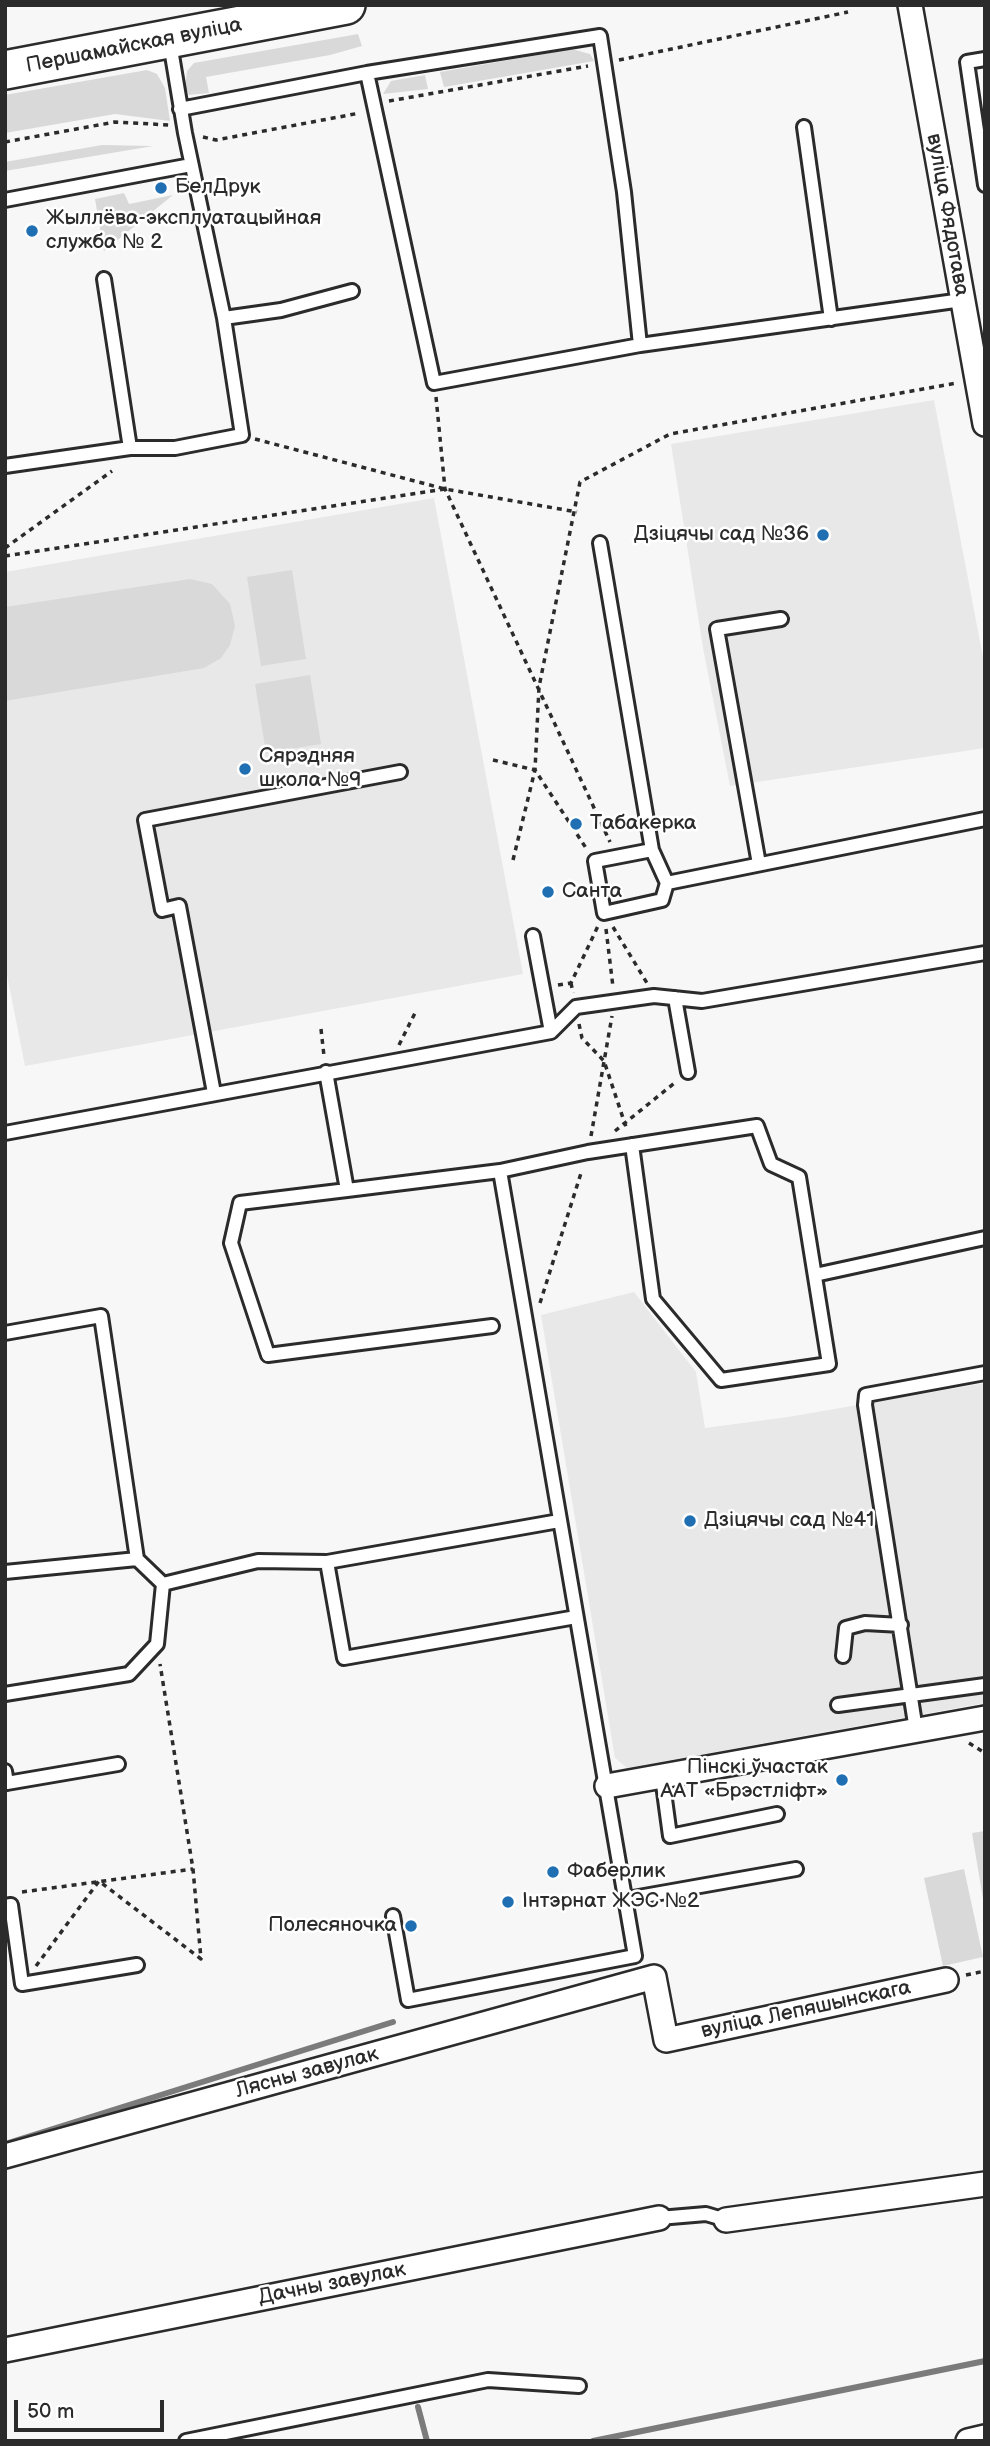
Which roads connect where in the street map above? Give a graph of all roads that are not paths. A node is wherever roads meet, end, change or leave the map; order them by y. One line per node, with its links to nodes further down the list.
1 (346, 5): 3 (main road, Першамайская вуліца)
2 (910, 5): 14 (street, вуліца Фядотава)
3 (169, 39): 5 (main road, Першамайская вуліца); 7 (lane)
4 (985, 59): 10 (lane)
5 (5, 70)
6 (367, 73): 7 (lane); 17 (lane); 17 (lane)
7 (180, 109): 9 (lane)
8 (804, 127): 16 (lane)
9 (191, 165): 11 (lane); 15 (lane)
10 (985, 185)
11 (5, 200)
12 (104, 279): 19 (lane)
13 (352, 291): 15 (lane)
14 (962, 300): 16 (lane); 18 (street, вуліца Фядотава)
15 (224, 318): 19 (lane)
16 (831, 319): 17 (lane)
17 (640, 345)
18 (985, 424)
19 (130, 448): 20 (lane)
20 (5, 466)
21 (600, 543): 25 (lane)
22 (780, 619): 26 (lane)
23 (400, 772): 34 (lane)
24 (985, 819): 26 (lane)
25 (652, 849): 27 (lane); 27 (lane)
26 (759, 864): 27 (lane)
27 (667, 883)
28 (533, 936): 31 (lane)
29 (985, 953): 30 (lane)
30 (676, 998): 31 (lane); 33 (lane)
31 (551, 1032): 32 (lane)
32 (326, 1072): 34 (lane); 38 (lane)
33 (688, 1072)
34 (214, 1093): 35 (lane)
35 (5, 1133)
36 (632, 1145): 37 (lane); 40 (lane); 40 (lane)
37 (500, 1171): 38 (lane); 44 (lane)
38 (347, 1190): 41 (lane)
39 (985, 1238): 40 (lane)
40 (814, 1275)
41 (492, 1325)
42 (5, 1333): 45 (lane)
43 (985, 1373): 50 (lane)
44 (559, 1521): 46 (lane); 49 (lane)
45 (137, 1559): 47 (lane); 48 (lane)
46 (327, 1562): 48 (lane); 49 (lane)
47 (5, 1572)
48 (163, 1584): 53 (lane)
49 (576, 1617): 61 (lane)
50 (901, 1625): 51 (lane); 54 (lane)
51 (843, 1657)
52 (985, 1685): 54 (lane)
53 (5, 1694)
54 (912, 1696): 55 (lane); 57 (lane)
55 (838, 1705)
56 (985, 1718): 57 (street)
57 (916, 1730): 60 (street)
58 (118, 1764): 59 (lane)
59 (5, 1772)
60 (662, 1777): 61 (street); 62 (lane)
61 (607, 1786): 64 (lane)
62 (777, 1814)
63 (796, 1869): 64 (lane)
64 (627, 1899): 66 (lane)
65 (5, 1906): 67 (lane)
66 (393, 1916)
67 (137, 1965)
68 (946, 1980): 69 (street, вуліца Лепяшынскага)
69 (666, 2040): 70 (street, Лясны завулак)
70 (5, 2156)
71 (985, 2184): 73 (street)
72 (659, 2218): 73 (lane); 74 (street, Дачны завулак)
73 (726, 2220)
74 (5, 2350)
75 (579, 2386): 77 (lane)
76 (985, 2437): 78 (street)
77 (186, 2441)
78 (968, 2441)

